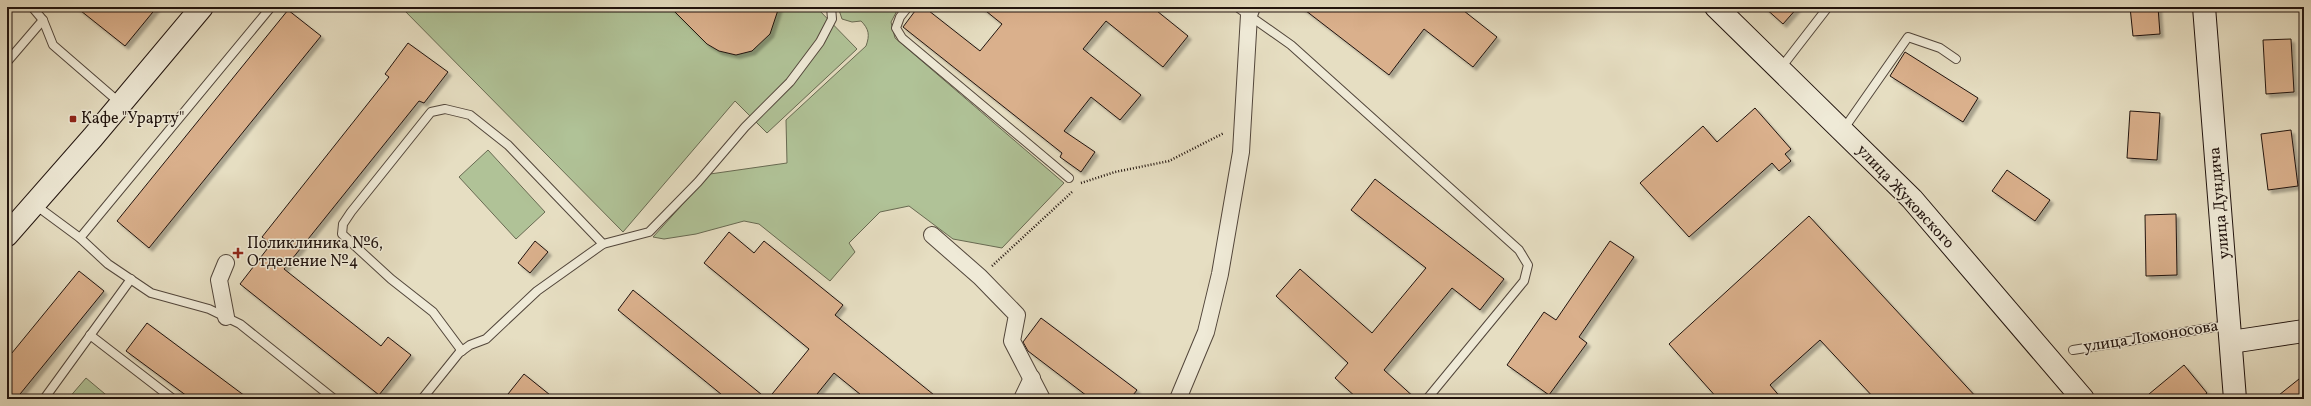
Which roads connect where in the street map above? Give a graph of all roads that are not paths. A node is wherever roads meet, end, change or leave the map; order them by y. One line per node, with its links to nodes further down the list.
1 (32, 7): 10 (lane)
2 (202, 7): 14 (street)
3 (271, 7): 20 (lane)
4 (831, 7): 21 (lane)
5 (908, 7): 16 (lane)
6 (1716, 7): 13 (street, улица Жуковского)
7 (1828, 7): 13 (lane)
8 (2204, 7): 26 (street, улица Дундича)
9 (1246, 10): 37 (street); 38 (lane)
10 (44, 20): 12 (lane); 14 (lane)
11 (1956, 59): 15 (lane)
12 (7, 62)
13 (1780, 69): 15 (street, улица Жуковского)
14 (120, 103): 17 (street)
15 (1842, 131): 39 (street, улица Жуковского)
16 (1069, 178)
17 (34, 204): 18 (street); 20 (lane)
18 (7, 235)
19 (932, 235): 30 (street)
20 (80, 238): 23 (lane)
21 (603, 244): 29 (lane); 29 (lane)
22 (226, 263): 24 (street)
23 (131, 279): 24 (lane); 27 (lane)
24 (226, 317): 34 (lane)
25 (2304, 331): 26 (street, улица Ломоносова)
26 (2230, 334): 28 (lane, улица Ломоносова); 40 (street, улица Дундича)
27 (90, 335): 32 (lane); 33 (lane)
28 (2073, 350)
29 (462, 351): 35 (lane)
30 (1032, 378): 31 (street); 36 (street)
31 (1043, 397)
32 (44, 399)
33 (173, 399)
34 (334, 399)
35 (422, 399)
36 (1022, 399)
37 (1178, 399)
38 (1427, 399)
39 (2083, 399)
40 (2235, 399)

